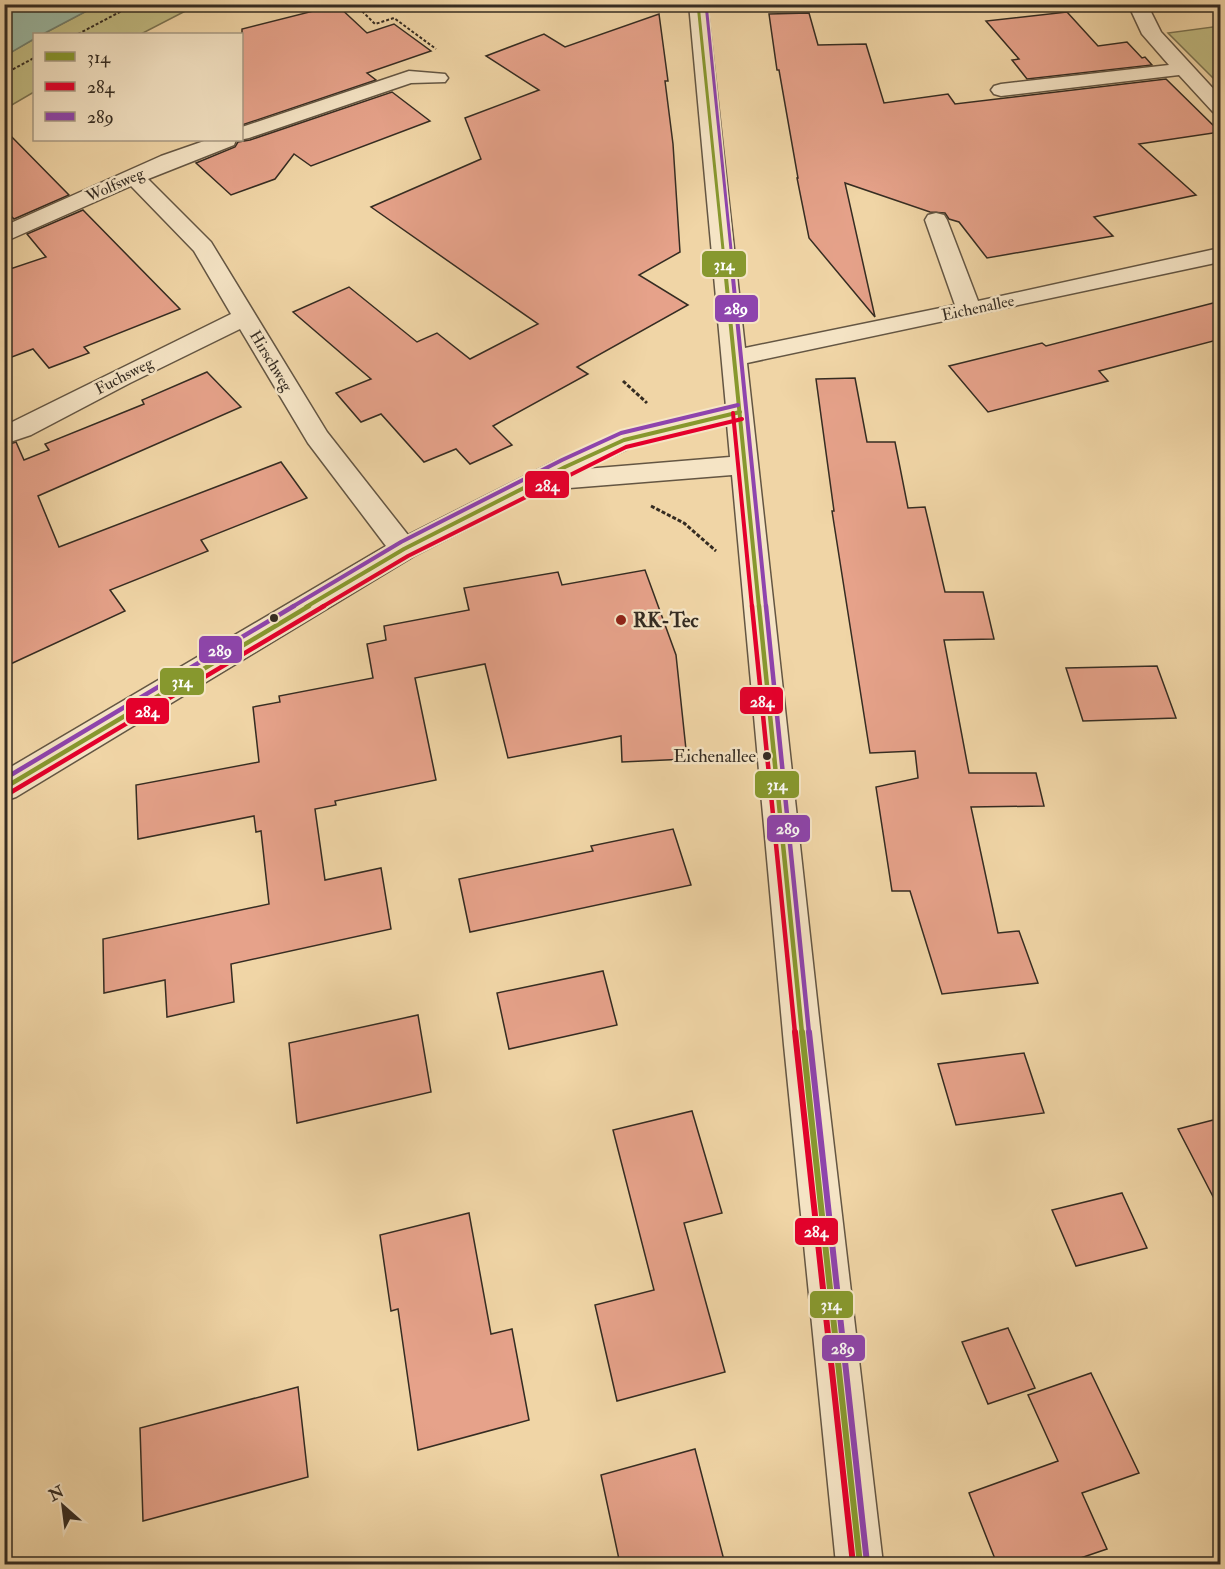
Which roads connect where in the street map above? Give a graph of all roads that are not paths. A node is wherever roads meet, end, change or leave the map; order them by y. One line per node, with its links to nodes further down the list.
1 (698, 4): 15 (street)
2 (1137, 4): 3 (street)
3 (1184, 69): 5 (street); 6 (street)
4 (438, 78): 7 (street)
5 (1001, 90)
6 (1221, 108)
7 (243, 134)
8 (224, 141): 9 (street, Wolfsweg)
9 (134, 177): 11 (street, Wolfsweg); 14 (street, Hirschweg)
10 (936, 220): 13 (street)
11 (4, 235)
12 (1221, 255): 13 (street, Eichenallee)
13 (969, 310): 15 (street, Eichenallee)
14 (245, 317): 17 (street, Fuchsweg); 20 (street, Hirschweg)
15 (734, 358): 16 (street)
16 (740, 412): 18 (street); 19 (street)
17 (4, 435)
18 (745, 465): 19 (street); 22 (street)
19 (537, 481): 20 (street)
20 (404, 549): 21 (street)
21 (4, 788)
22 (860, 1564)

